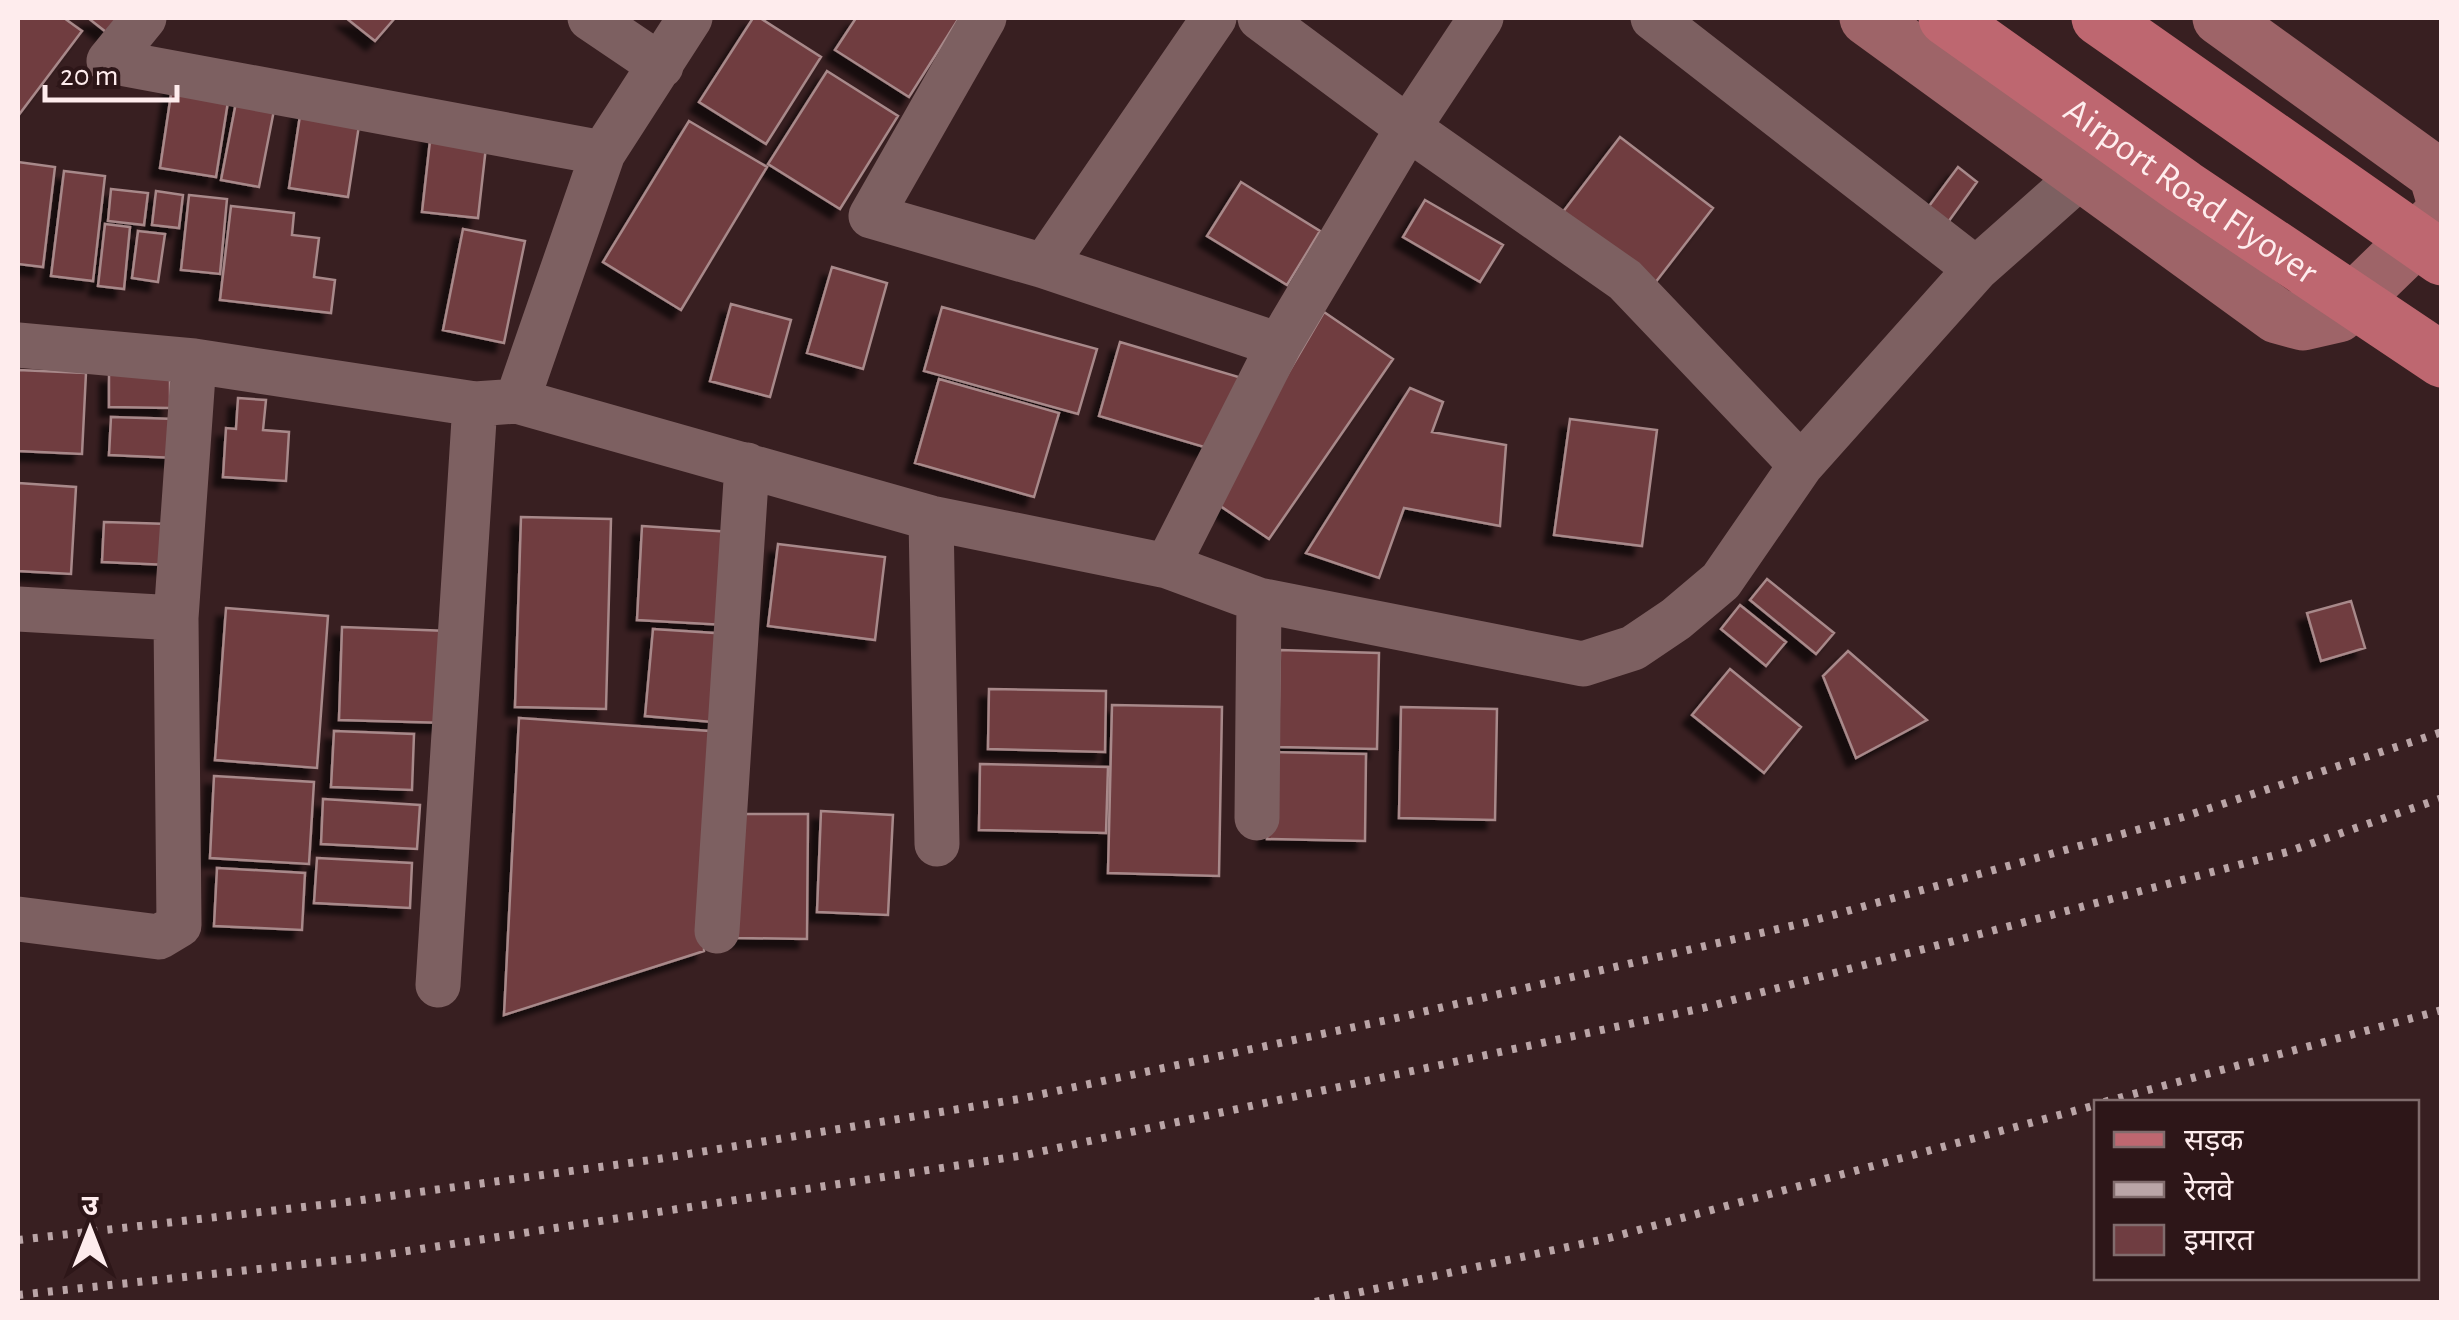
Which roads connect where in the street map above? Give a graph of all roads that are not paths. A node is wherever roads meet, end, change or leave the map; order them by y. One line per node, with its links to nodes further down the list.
1 (144, 18): 15 (street)
2 (590, 18): 13 (street)
3 (690, 18): 13 (street)
4 (984, 18): 19 (street)
5 (1214, 18): 19 (street)
6 (1260, 18): 14 (street)
7 (1481, 18): 14 (street)
8 (1653, 18): 20 (street)
9 (1867, 18): 16 (street)
10 (1946, 18): 23 (main road, Airport Road Flyover)
11 (2099, 18): 18 (main road)
12 (2220, 18): 17 (street)
13 (660, 66): 15 (street)
14 (1408, 128): 22 (street); 27 (street)
15 (604, 153): 25 (street)
16 (2082, 175): 17 (street); 20 (street)
17 (2440, 188)
18 (2442, 258)
19 (1044, 266): 22 (street)
20 (1976, 270): 27 (street)
21 (18, 345): 24 (street)
22 (1279, 345): 29 (street)
23 (2442, 360)
24 (194, 361): 25 (street); 32 (street)
25 (496, 403): 26 (street); 37 (street)
26 (748, 466): 28 (street); 36 (street)
27 (1802, 466): 30 (street)
28 (931, 518): 29 (street); 34 (street)
29 (1167, 566): 30 (street)
30 (1259, 600): 33 (street)
31 (18, 610): 32 (street)
32 (176, 618): 35 (street)
33 (1257, 818)
34 (936, 844)
35 (18, 919)
36 (717, 931)
37 (438, 985)

